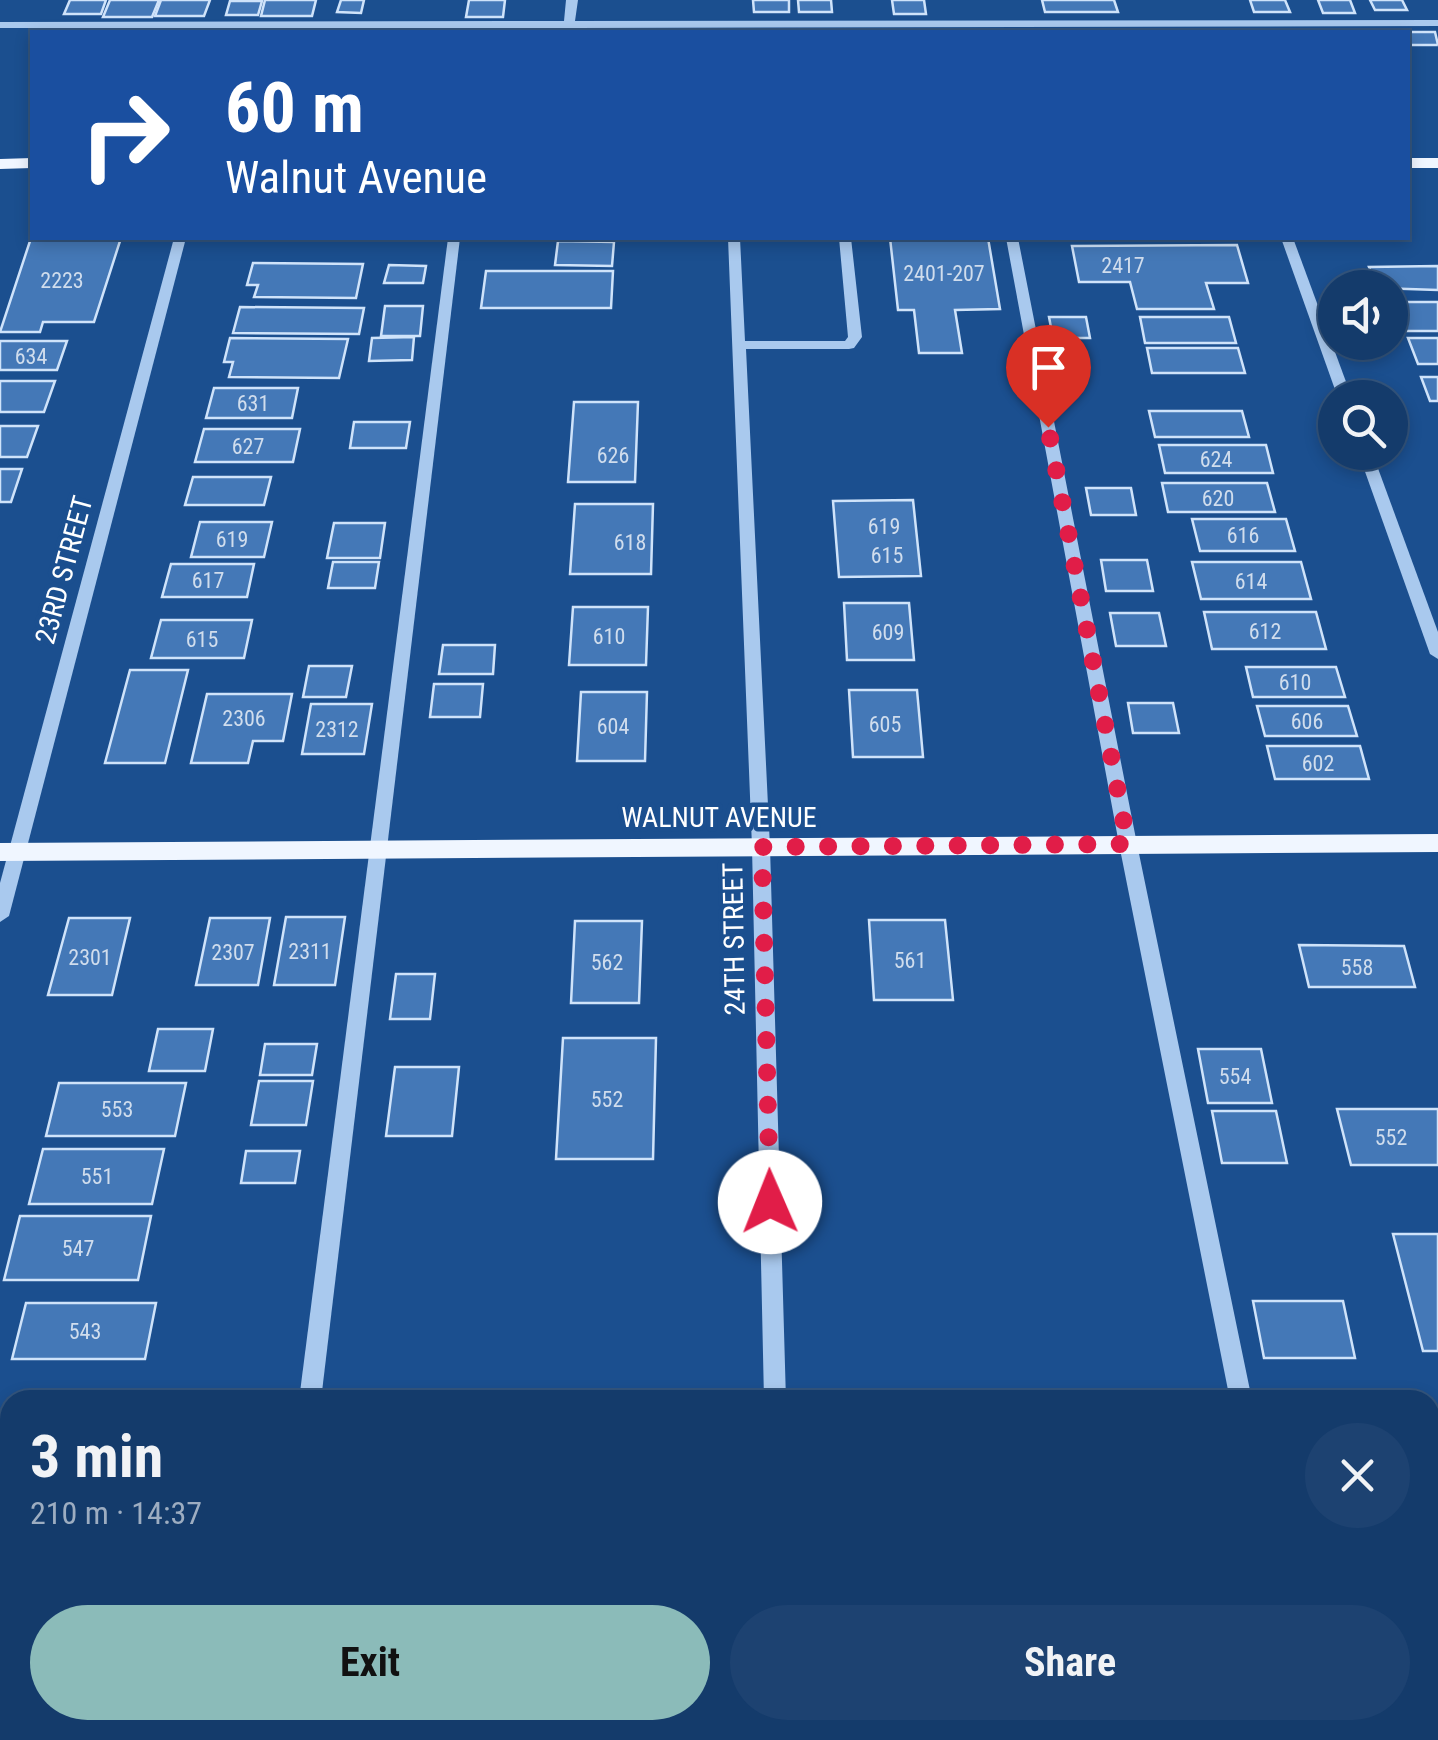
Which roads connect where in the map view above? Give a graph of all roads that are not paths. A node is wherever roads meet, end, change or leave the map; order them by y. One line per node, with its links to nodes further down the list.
1 (572, 0): 4 (street)
2 (1438, 23): 4 (street)
3 (0, 25): 5 (street)
4 (569, 28): 6 (street)
5 (88, 29): 6 (street)
6 (405, 29)
7 (1410, 163): 8 (main road)
8 (1438, 163)
9 (0, 164): 10 (main road)
10 (30, 164)
11 (179, 240): 25 (street, 23RD STREET)
12 (454, 240): 24 (street)
13 (734, 240): 17 (street, 24TH STREET)
14 (845, 240): 17 (street)
15 (1012, 240): 22 (street)
16 (1287, 240): 18 (street)
17 (740, 345): 23 (street, 24TH STREET)
18 (1338, 380)
19 (1372, 470): 20 (street)
20 (1438, 654)
21 (1438, 843): 22 (main road, WALNUT AVENUE)
22 (1128, 844): 23 (main road, WALNUT AVENUE); 29 (street)
23 (762, 847): 24 (main road, WALNUT AVENUE); 28 (street, 24TH STREET)
24 (377, 850): 25 (main road, WALNUT AVENUE); 27 (street)
25 (9, 852): 26 (street, 23RD STREET)
26 (0, 916)
27 (311, 1390)
28 (775, 1390)
29 (1240, 1390)

